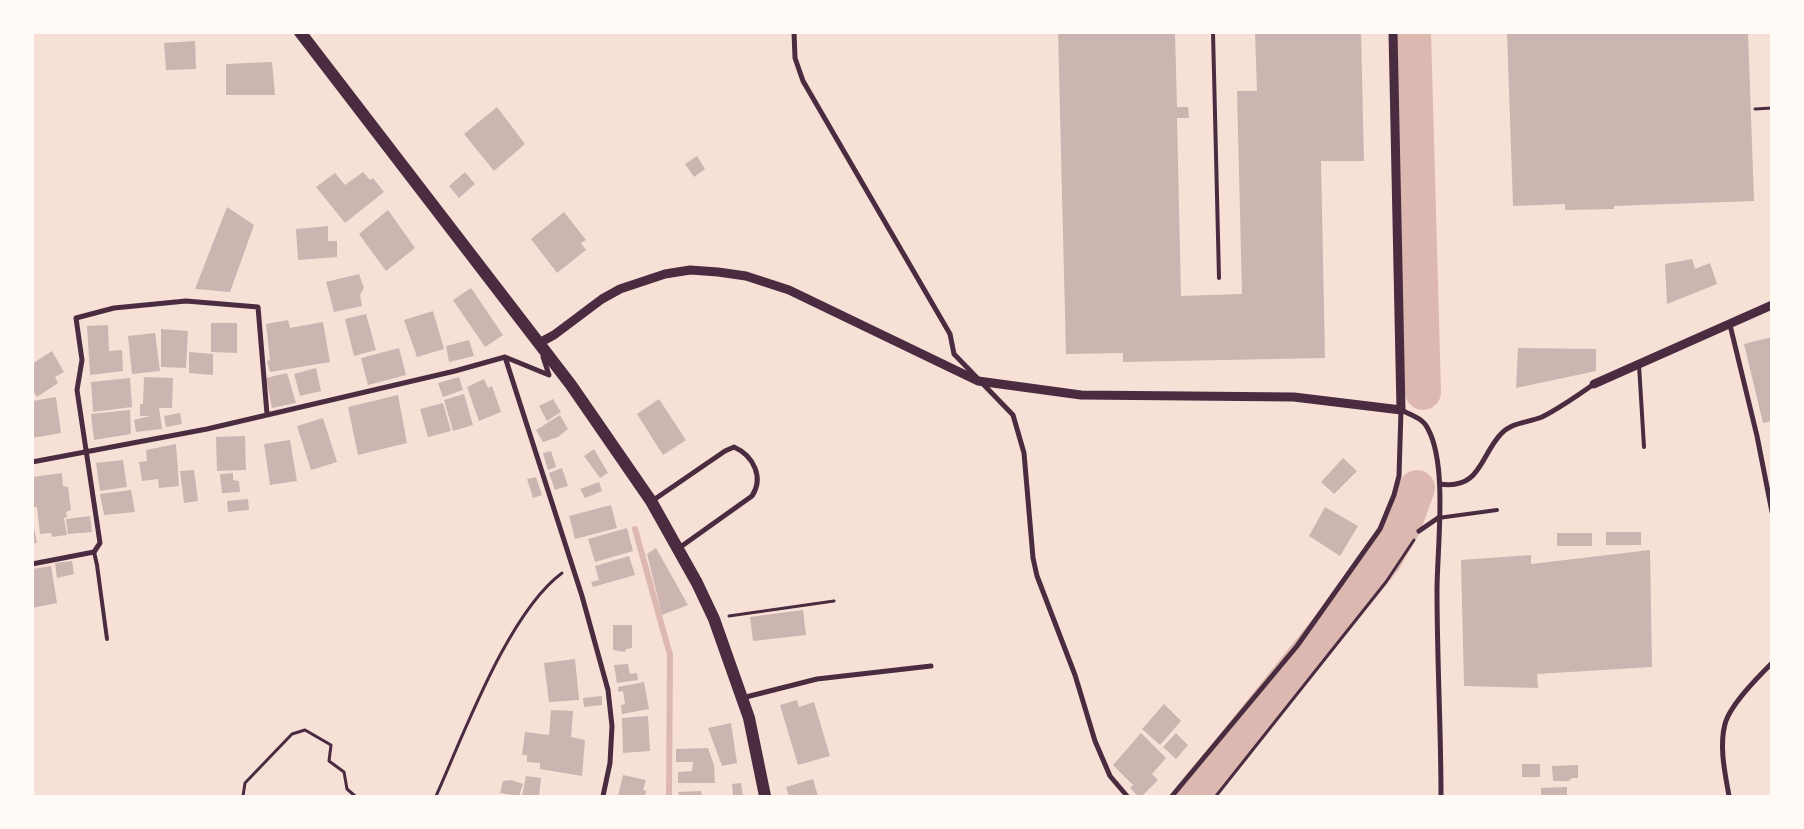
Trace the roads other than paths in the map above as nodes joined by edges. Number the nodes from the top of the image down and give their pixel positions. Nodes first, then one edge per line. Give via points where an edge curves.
1 (300, 32) edge
2 (794, 32) edge
3 (1213, 32) edge
4 (1393, 32) edge
5 (1219, 278) dead end
6 (1772, 305) edge
7 (1730, 325) junction
8 (539, 343) junction
9 (505, 356) junction
10 (1639, 365) junction
11 (978, 381) junction
12 (1594, 384) joint
13 (1401, 410) junction
14 (267, 414) junction
15 (1644, 447) dead end
16 (86, 451) junction
17 (32, 462) edge
18 (1440, 484) junction
19 (651, 501) junction
20 (1497, 510) dead end
21 (1772, 512) edge
22 (1438, 518) junction
23 (1419, 531) road end
24 (678, 548) junction
25 (94, 552) junction
26 (32, 564) edge
27 (107, 639) dead end
28 (1772, 663) edge
29 (932, 666) dead end
30 (742, 698) junction
31 (603, 796) edge
32 (765, 796) edge
33 (1127, 796) edge
34 (1172, 796) edge
35 (1441, 796) edge
36 (1729, 796) edge

1 - 8 main road
2 - 11 street via 795,58 803,81 950,334 954,354
3 - 5 lane
4 - 13 street
6 - 7 street
7 - 10 street
7 - 21 street
8 - 9 street via 549,375
8 - 11 street via 620,290 665,274 690,270 718,272 746,276 789,290
8 - 19 main road
9 - 14 street via 455,371
9 - 31 street via 574,568 608,690 612,726 610,763
10 - 12 street
10 - 15 lane
11 - 13 street via 1082,395 1294,397
11 - 33 street via 1013,414 1024,453 1037,576 1075,675 1095,741 1110,776
12 - 18 street via 1555,410 1510,426 1500,434 1472,476 1460,483
13 - 18 street via 1417,417 1428,428 1434,443
13 - 34 street via 1400,476 1380,529 1297,646
14 - 16 street via 207,429
14 - 16 street via 258,307 186,301 114,308 76,318 82,360 77,390
16 - 17 street
16 - 25 street via 100,543
18 - 22 street
19 - 24 main road
19 - 24 street via 725,450 734,447 753,462 757,488 752,496
20 - 22 lane
22 - 23 street
22 - 35 street
24 - 30 main road via 714,619
25 - 26 street
25 - 27 lane
28 - 36 street via 1750,684 1725,722 1724,767
29 - 30 street via 817,679
30 - 32 main road

